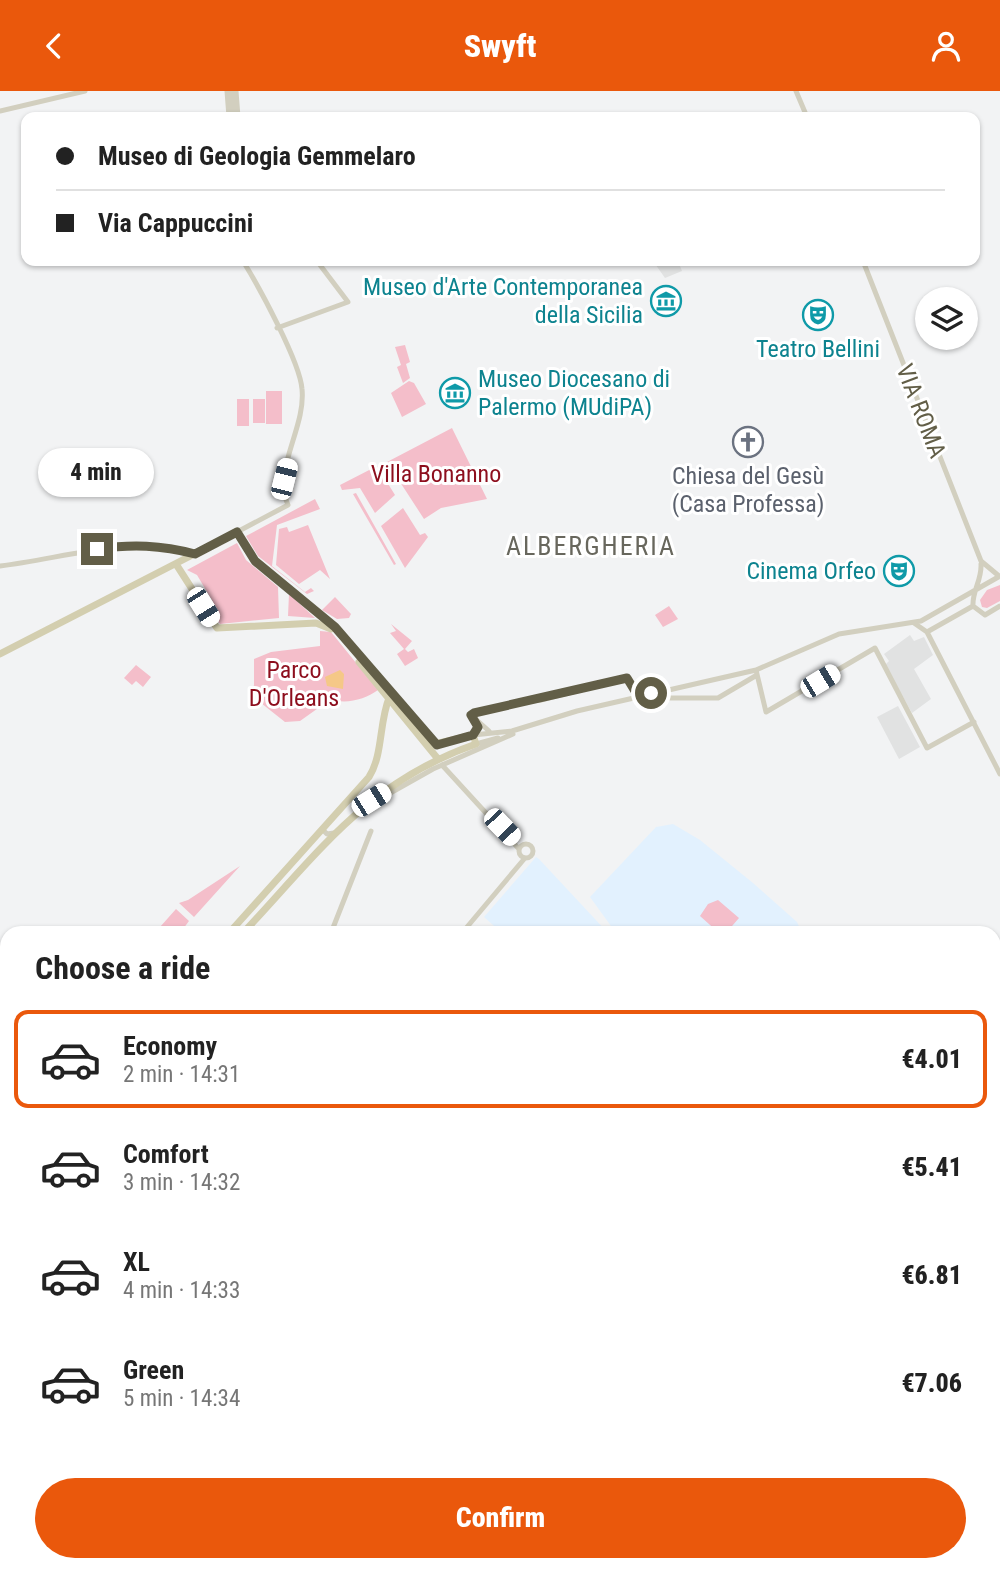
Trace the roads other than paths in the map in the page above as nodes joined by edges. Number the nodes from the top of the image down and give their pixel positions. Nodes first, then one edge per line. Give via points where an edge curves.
1 (85, 91) edge
2 (232, 91) edge
3 (796, 91) edge
4 (0, 111) edge
5 (234, 112) edge
6 (805, 112) edge
7 (246, 266) edge
8 (321, 266) edge
9 (865, 266) edge
10 (277, 328) junction
11 (237, 532) junction
12 (174, 548) junction
13 (195, 554) junction
14 (981, 561) junction
15 (176, 564) junction
16 (0, 566) edge
17 (1000, 577) edge
18 (978, 588) junction
19 (1000, 606) edge
20 (973, 607) junction
21 (320, 614) junction
22 (912, 622) junction
23 (316, 623) junction
24 (928, 634) junction
25 (0, 654) edge
26 (756, 672) junction
27 (663, 690) junction
28 (638, 696) junction
29 (389, 698) junction
30 (473, 717) junction
31 (974, 722) junction
32 (522, 729) junction
33 (489, 732) junction
34 (473, 735) junction
35 (505, 737) junction
36 (480, 743) junction
37 (440, 762) junction
38 (1000, 774) edge
39 (365, 806) junction
40 (322, 829) junction
41 (371, 831) dead end
42 (334, 833) junction
43 (237, 924) edge
44 (249, 926) edge
45 (334, 926) edge
46 (467, 926) edge

1 - 4 street
2 - 5 street
3 - 6 street
7 - 10 street
8 - 10 street via 348,302
9 - 14 street, VIA ROMA
10 - 11 street via 303,390 282,487 288,505
11 - 13 main road
11 - 21 main road via 255,561
12 - 13 street
12 - 15 street
12 - 16 street via 114,547
13 - 15 main road
14 - 17 street
14 - 18 street
15 - 23 main road via 217,628
15 - 25 main road
17 - 18 street
18 - 20 street
18 - 22 street
19 - 20 street via 985,615
20 - 24 street
21 - 23 main road
21 - 34 main road via 435,744
22 - 24 street
22 - 26 street via 839,634
23 - 29 main road via 334,631
24 - 31 street
26 - 27 street
26 - 27 street via 721,697 668,698
26 - 31 street via 766,712 875,648 927,748
27 - 28 street
28 - 30 street via 627,678 512,703
28 - 32 street
29 - 37 main road
29 - 40 main road via 372,772
30 - 33 street
30 - 34 street via 478,727
31 - 38 street
32 - 33 street
32 - 35 street
33 - 34 street
33 - 36 street
34 - 36 main road
35 - 36 street
35 - 37 street
36 - 37 main road
37 - 39 street
37 - 39 main road via 429,763
37 - 46 street via 517,842 522,854 517,868
39 - 42 main road
40 - 42 street
40 - 43 main road
41 - 45 street
42 - 44 main road

